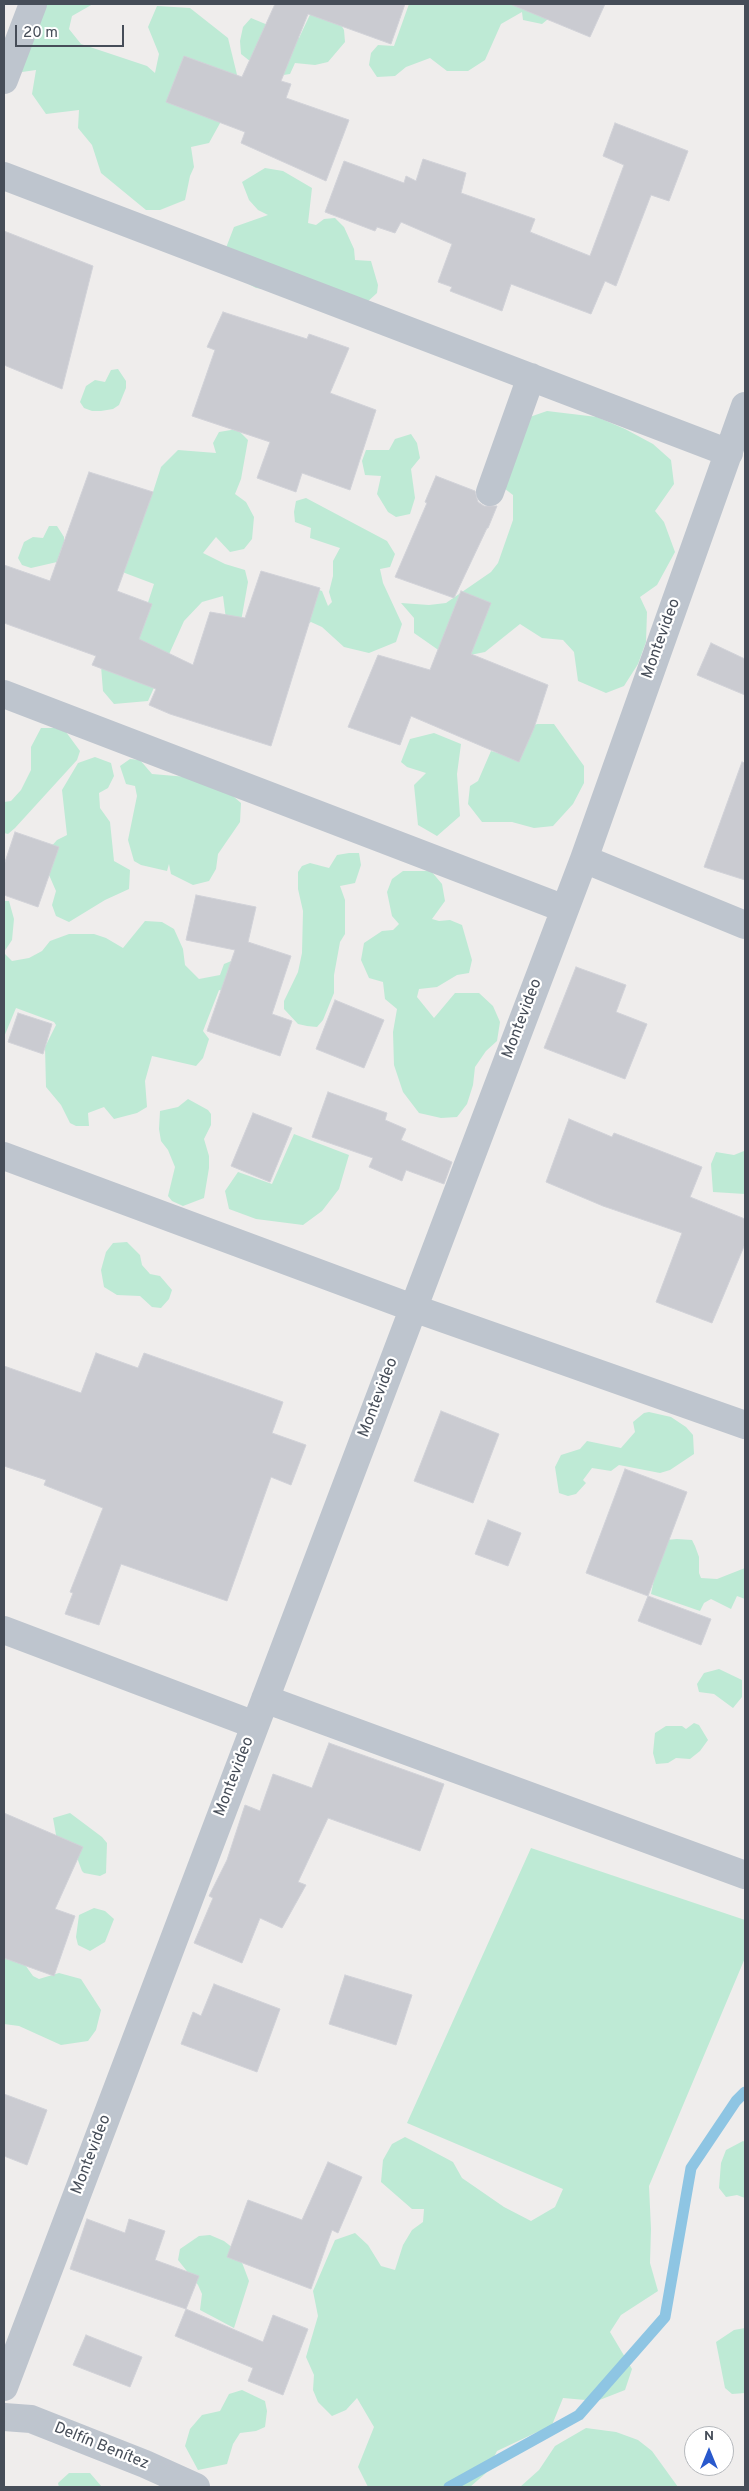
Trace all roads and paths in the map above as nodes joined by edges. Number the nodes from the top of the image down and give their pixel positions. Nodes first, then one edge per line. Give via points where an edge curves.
1 (33, 4) edge
2 (4, 80) edge
3 (4, 176) edge
4 (531, 377) junction
5 (745, 406) edge
6 (728, 453) junction
7 (490, 492) dead end
8 (4, 694) edge
9 (584, 859) junction
10 (565, 909) junction
11 (745, 925) edge
12 (4, 1156) edge
13 (413, 1308) junction
14 (745, 1425) edge
15 (4, 1630) edge
16 (265, 1699) junction
17 (255, 1725) junction
18 (745, 1875) edge
19 (4, 2387) edge
20 (4, 2418) edge
21 (196, 2487) edge

1 - 2 street
3 - 4 street
4 - 6 street
4 - 7 street
5 - 6 street, Montevideo
6 - 9 street, Montevideo
8 - 10 street
9 - 10 street, Montevideo
9 - 11 street
10 - 13 street, Montevideo
12 - 13 street
13 - 14 street
13 - 16 street, Montevideo
15 - 17 street
16 - 17 street, Montevideo
16 - 18 street
17 - 19 street, Montevideo
20 - 21 street, Delfín Benítez via 31,2419

